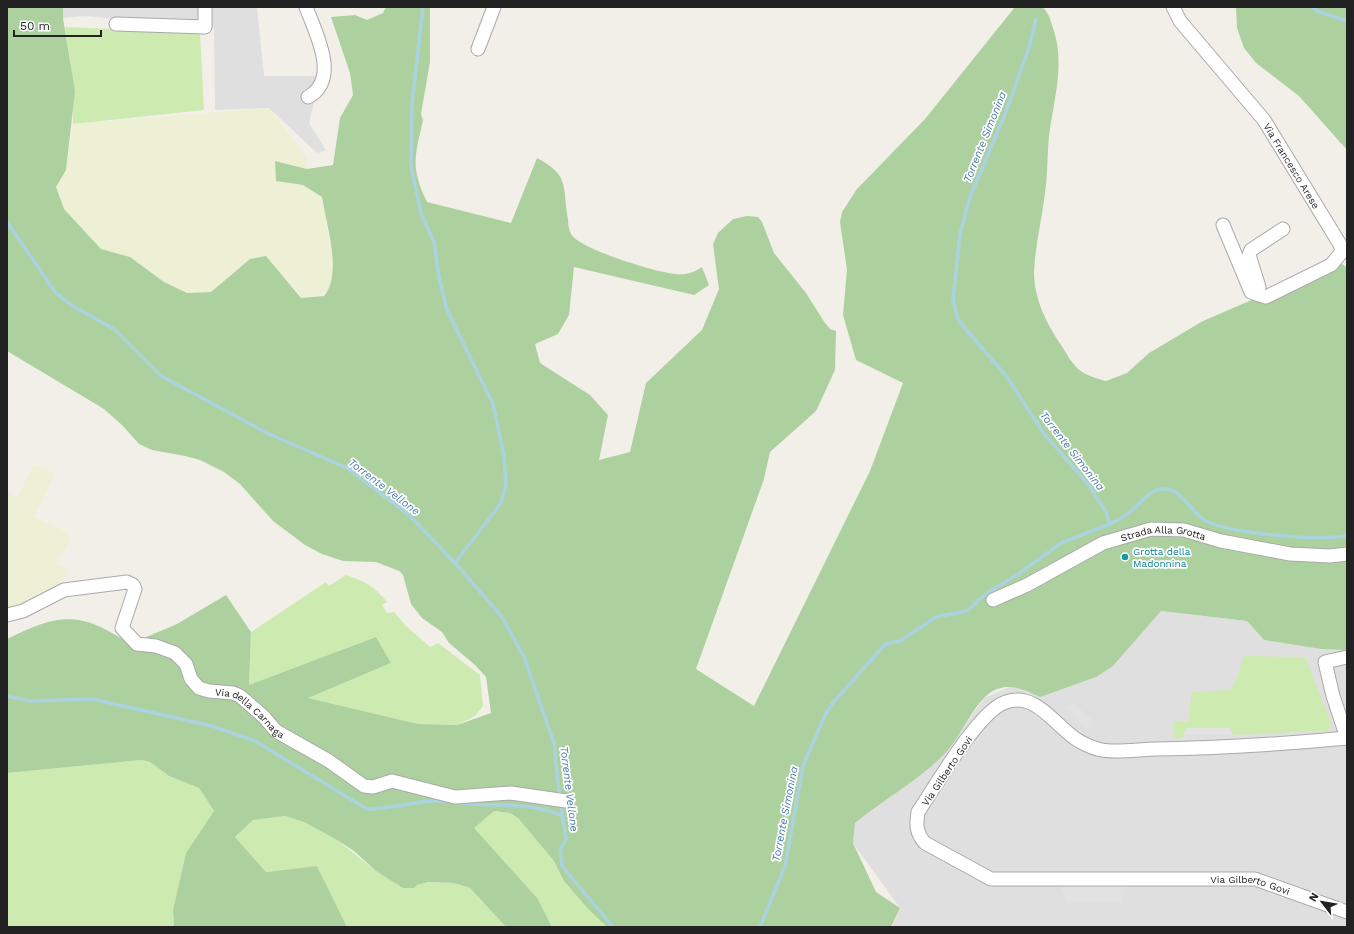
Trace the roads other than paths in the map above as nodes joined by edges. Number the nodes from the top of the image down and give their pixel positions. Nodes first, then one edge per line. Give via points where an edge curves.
1 (205, 7) edge
2 (306, 7) edge
3 (494, 7) edge
4 (1173, 7) edge
5 (116, 24) dead end
6 (478, 49) dead end
7 (308, 97) dead end
8 (1223, 225) dead end
9 (1283, 229) dead end
10 (1257, 294) junction
11 (1347, 554) edge
12 (993, 600) dead end
13 (7, 615) edge
14 (1347, 657) edge
15 (1347, 738) edge
16 (566, 801) dead end
17 (1347, 912) edge

1 - 5 street via 205,27
2 - 7 street via 322,51 325,72 320,85
3 - 6 street
4 - 10 street, Via Francesco Arese via 1180,21 1264,120 1341,246 1341,253 1331,265 1266,297
8 - 10 street via 1251,292
9 - 10 street via 1251,250 1249,255 1259,287
11 - 12 street, Strada Alla Grotta via 1290,554 1221,541 1184,530 1151,529 1103,543 1027,585
13 - 16 street, Via della Carnaga via 23,611 64,590 127,582 135,589 122,628 137,644 156,646 175,653 186,664 191,679 199,688 240,696 276,731 329,761 364,786 372,787 392,781 455,797 511,793
14 - 15 street via 1325,662
15 - 17 street, Via Gilberto Govi via 1173,749 1102,750 1073,737 1043,709 1030,703 1013,700 993,709 977,726 918,812 916,825 919,836 925,843 991,880 1255,879

